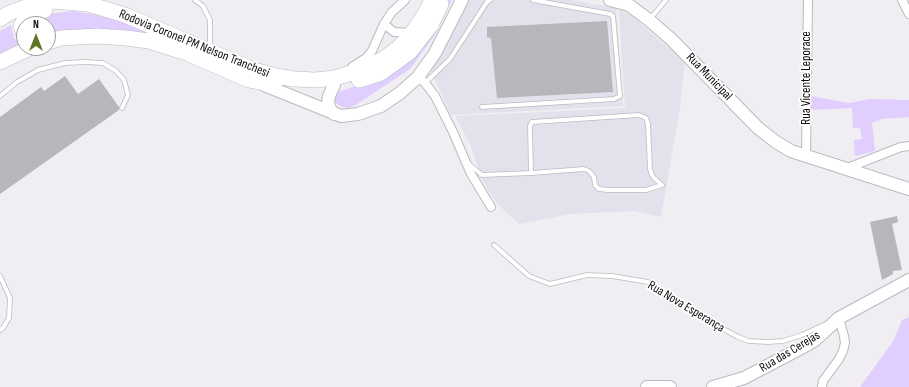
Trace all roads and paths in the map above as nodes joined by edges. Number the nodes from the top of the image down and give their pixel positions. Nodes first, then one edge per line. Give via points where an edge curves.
1 (195, 0) edge
2 (405, 0) edge
3 (462, 0) edge
4 (490, 0) edge
5 (533, 0) edge
6 (610, 0) edge
7 (666, 0) edge
8 (808, 0) edge
9 (902, 0) edge
10 (440, 1) edge
11 (88, 4) junction
12 (909, 14) edge
13 (28, 16) edge
14 (0, 18) edge
15 (649, 20) junction
16 (384, 24) junction
17 (412, 33) junction
18 (56, 40) edge
19 (210, 51) junction
20 (16, 55) edge
21 (0, 62) edge
22 (249, 80) junction
23 (422, 80) junction
24 (335, 82) junction
25 (0, 96) edge
26 (482, 107) dead end
27 (122, 108) dead end
28 (334, 114) junction
29 (909, 146) edge
30 (806, 156) junction
31 (466, 161) junction
32 (845, 169) junction
33 (531, 173) junction
34 (909, 189) edge
35 (491, 207) dead end
36 (494, 245) dead end
37 (0, 276) edge
38 (909, 280) edge
39 (839, 318) junction
40 (0, 330) edge
41 (647, 387) edge
42 (670, 387) edge
43 (713, 387) edge
44 (822, 387) edge

1 - 19 lane via 203,6 210,20
2 - 16 street
3 - 23 main road
4 - 23 lane via 450,59
5 - 26 lane via 613,16 620,96 614,100
6 - 15 main road, Rua Municipal via 629,5
7 - 15 lane
8 - 30 street, Rua Vicente Leporace
9 - 12 street
10 - 17 highway, Rodovia Coronel PM Nelson Tranchesi via 425,14
10 - 24 highway, Rodovia Coronel PM Nelson Tranchesi via 431,25 410,52 380,73 362,80
11 - 13 highway via 46,10
11 - 14 highway, Rodovia Coronel PM Nelson Tranchesi via 53,1 37,3
11 - 19 highway, Rodovia Coronel PM Nelson Tranchesi via 125,15
15 - 30 main road, Rua Municipal via 671,38 758,128 791,151
16 - 17 street via 394,32
16 - 24 street via 372,51
17 - 24 highway, Rodovia Coronel PM Nelson Tranchesi via 383,59
18 - 22 highway, Rodovia Coronel PM Nelson Tranchesi via 97,36 149,41
19 - 24 highway, Rodovia Coronel PM Nelson Tranchesi via 254,70 276,76
20 - 21 highway
22 - 24 highway, Rodovia Coronel PM Nelson Tranchesi via 305,88
22 - 28 main road
23 - 28 main road via 380,106 358,114
23 - 31 street via 436,96
24 - 28 main road via 328,103
25 - 27 lane via 38,70 66,63 103,63 124,80 128,95
29 - 32 street
30 - 32 main road, Rua Municipal
31 - 33 lane via 482,175
31 - 35 street
32 - 34 main road, Rua Municipal
33 - 33 lane via 584,169 594,177 595,185 599,189 608,190 646,190 662,185 654,178 650,169 648,124 646,118 639,115 532,122
36 - 39 lane, Rua Nova Esperança via 529,276 550,284 587,275 648,282 676,304 749,341 783,341
37 - 40 lane via 10,298 9,318
38 - 39 main road, Rua das Cerejas
39 - 43 main road, Rua das Cerejas via 806,345 744,378
39 - 44 street via 844,336 844,351 823,381
41 - 42 main road

